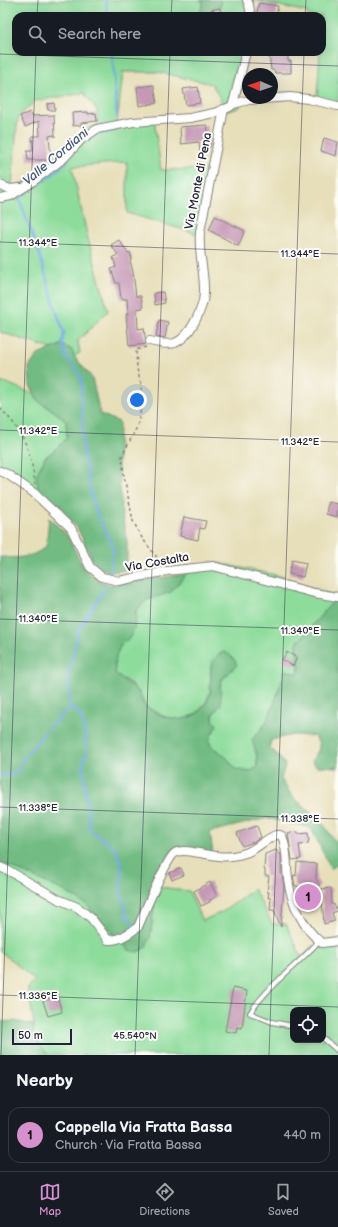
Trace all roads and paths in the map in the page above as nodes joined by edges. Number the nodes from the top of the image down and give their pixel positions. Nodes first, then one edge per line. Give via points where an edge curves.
1 (247, 0) edge
2 (251, 12) edge
3 (245, 56) edge
4 (233, 104) junction
5 (338, 106) edge
6 (224, 109) junction
7 (0, 185) edge
8 (22, 188) junction
9 (0, 198) edge
10 (150, 341) joint
11 (0, 408) edge
12 (0, 471) edge
13 (34, 493) junction
14 (167, 571) junction
15 (338, 597) edge
16 (0, 867) edge
17 (319, 941) junction
18 (338, 941) edge
19 (290, 1025) edge
20 (326, 1041) edge
21 (338, 1051) edge

1 - 2 street
3 - 4 street
4 - 5 street via 249,100 290,97
4 - 6 street, Via Monte di Pena
6 - 8 street, Via Monte di Pena via 190,118 133,122 97,129 81,140 64,158
6 - 10 street, Via Monte di Pena via 200,232 204,294 201,306 192,327 180,339 167,344
7 - 8 street via 10,189
8 - 9 street, Via Monte di Pena via 11,196
10 - 14 path via 146,348 136,350 143,400 137,427 122,456 133,521 142,538
11 - 13 path via 20,432 29,450 34,474
12 - 13 street, Via Costalta
13 - 14 street, Via Costalta via 71,528 90,567 102,577 119,581
14 - 15 street, Via Costalta via 213,566 314,594
16 - 17 street via 77,907 91,918 108,940 114,941 138,927 166,864 175,853 187,851 216,857 231,857 257,848 279,834 286,845 291,894 303,921
17 - 18 street
17 - 19 lane via 259,1000 250,1014
20 - 21 lane

